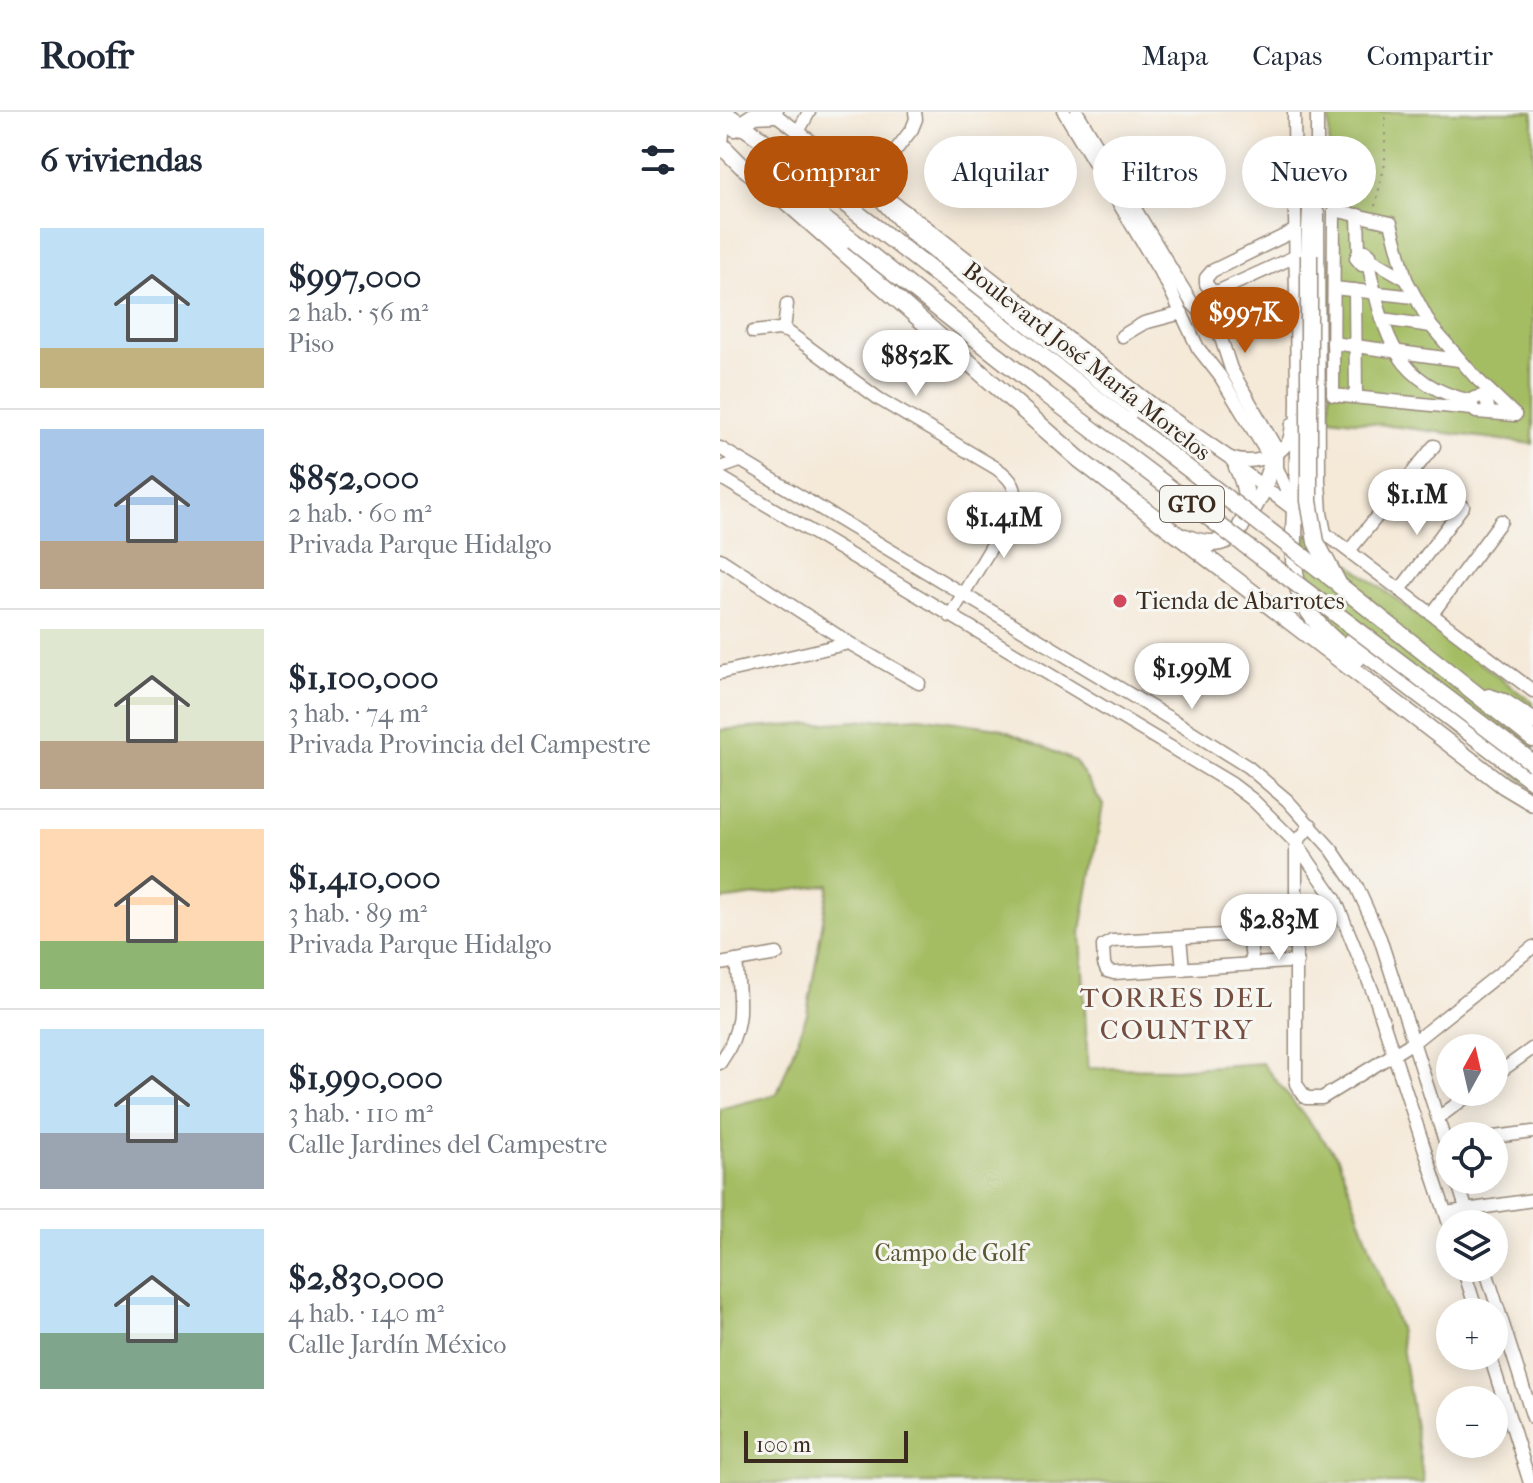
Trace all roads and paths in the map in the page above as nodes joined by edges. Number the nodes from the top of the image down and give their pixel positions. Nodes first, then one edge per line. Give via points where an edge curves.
1 (723, 112) edge
2 (809, 112) edge
3 (915, 112) edge
4 (1064, 112) edge
5 (1077, 112) edge
6 (1294, 112) edge
7 (1317, 112) edge
8 (1385, 112) edge
9 (774, 113) edge
10 (739, 123) junction
11 (798, 132) junction
12 (803, 136) edge
13 (907, 136) edge
14 (1317, 136) edge
15 (720, 144) edge
16 (890, 208) edge
17 (900, 208) edge
18 (1311, 208) edge
19 (1317, 208) edge
20 (1365, 216) junction
21 (1294, 231) junction
22 (1334, 250) junction
23 (1302, 256) junction
24 (1364, 258) junction
25 (1406, 279) junction
26 (1334, 288) junction
27 (1366, 291) junction
28 (1414, 297) junction
29 (787, 304) dead end
30 (1202, 312) junction
31 (1184, 318) junction
32 (1382, 319) junction
33 (1431, 326) junction
34 (784, 330) junction
35 (753, 332) dead end
36 (1122, 336) dead end
37 (1333, 343) junction
38 (1355, 346) junction
39 (1391, 350) junction
40 (1226, 354) junction
41 (1459, 360) junction
42 (1209, 363) junction
43 (1356, 397) junction
44 (1297, 402) junction
45 (1478, 402) junction
46 (1434, 446) dead end
47 (720, 448) edge
48 (1274, 459) junction
49 (740, 461) junction
50 (1234, 462) junction
51 (720, 468) edge
52 (1188, 469) junction
53 (720, 477) edge
54 (1264, 487) junction
55 (1463, 506) dead end
56 (1295, 510) junction
57 (1501, 521) dead end
58 (1243, 523) junction
59 (1169, 529) junction
60 (1325, 533) junction
61 (1349, 551) junction
62 (720, 559) edge
63 (1339, 585) junction
64 (1400, 590) junction
65 (962, 595) junction
66 (1307, 610) junction
67 (1432, 614) junction
68 (950, 616) junction
69 (849, 643) junction
70 (720, 673) edge
71 (919, 683) dead end
72 (1533, 691) edge
73 (1478, 694) junction
74 (1533, 721) edge
75 (1533, 739) edge
76 (1533, 763) edge
77 (1533, 781) edge
78 (1533, 802) edge
79 (1311, 825) junction
80 (1296, 843) junction
81 (1180, 938) junction
82 (1533, 947) edge
83 (777, 954) dead end
84 (736, 961) junction
85 (1297, 962) junction
86 (720, 964) edge
87 (1253, 964) junction
88 (1183, 969) junction
89 (1415, 1041) junction
90 (1533, 1048) edge
91 (1394, 1054) junction
92 (720, 1063) edge
93 (1508, 1066) edge
94 (1454, 1106) edge
95 (1438, 1118) junction
96 (1440, 1122) edge
97 (1533, 1132) edge
98 (1508, 1135) edge
99 (1461, 1194) edge
100 (1533, 1200) edge
101 (1466, 1209) junction
102 (1445, 1210) edge
103 (1461, 1210) edge
104 (1489, 1282) edge
105 (1494, 1370) edge
106 (1533, 1418) edge
107 (1530, 1483) edge

1 - 10 main road, Boulevard José María Morelos / GTO
1 - 15 main road
2 - 11 street
3 - 13 street
4 - 31 street
5 - 30 street
6 - 21 street
7 - 14 street
8 - 20 path via 1385,164
9 - 10 main road
9 - 11 street
10 - 15 main road
10 - 52 main road, Boulevard José María Morelos / GTO, bridge
11 - 12 street
15 - 59 main road via 1080,460
15 - 76 main road, Boulevard José María Morelos / GTO, bridge
16 - 52 main road, bridge via 914,234 1134,407
17 - 50 street
18 - 23 main road
19 - 60 street via 1319,481
20 - 22 street via 1334,210
20 - 24 street
20 - 25 street via 1395,228
21 - 23 street
21 - 23 street via 1212,271 1206,284 1219,291
22 - 24 street
22 - 26 street
23 - 44 street
23 - 63 main road, bridge via 1309,501 1316,542
24 - 25 street
24 - 27 street
25 - 28 street
26 - 27 street
26 - 37 street
27 - 28 street
27 - 32 street
27 - 38 street
27 - 39 street
28 - 33 street
29 - 34 street
30 - 31 street
30 - 40 street via 1219,332
31 - 36 street via 1144,323
31 - 42 street
32 - 33 street
32 - 39 street
33 - 41 street
34 - 35 street
34 - 65 street via 879,399 1012,482 1014,509
37 - 38 street
37 - 43 street via 1333,395
38 - 39 street
38 - 43 street
39 - 41 street
39 - 45 street via 1391,358 1410,380 1451,401
40 - 42 street via 1220,362
40 - 48 street
41 - 45 street
42 - 48 street
43 - 45 street
44 - 48 street via 1287,443
44 - 56 street
46 - 61 street
47 - 49 street
48 - 50 street
48 - 54 main road
48 - 56 street
49 - 51 street
49 - 65 street
50 - 54 street
50 - 58 main road via 1248,501
52 - 63 main road, Boulevard José María Morelos / GTO, bridge
53 - 68 street
54 - 56 street
54 - 58 main road
55 - 64 street
56 - 60 street
56 - 66 main road via 1294,578
57 - 67 street
58 - 59 main road via 1236,535 1217,543 1187,539
59 - 78 main road via 1503,785
60 - 61 street
61 - 64 street
62 - 69 street
63 - 73 main road, Boulevard José María Morelos / GTO
64 - 67 street
65 - 68 street
65 - 79 street via 1248,767
66 - 77 main road
66 - 78 main road via 1325,633
67 - 72 street
68 - 80 street via 1232,784
69 - 70 street
69 - 71 street
73 - 74 main road via 1504,702
73 - 75 main road, Boulevard José María Morelos / GTO
79 - 80 street
79 - 89 street via 1370,913
80 - 85 street
80 - 91 street via 1348,926
81 - 87 street via 1243,934 1249,939
81 - 88 street
81 - 88 street via 1107,942 1104,964 1114,973
82 - 89 street
83 - 84 street
84 - 86 street
84 - 92 street via 737,1028
85 - 87 street
85 - 91 street via 1296,1084 1302,1094 1322,1098
87 - 88 street
89 - 91 street
89 - 95 street
90 - 93 street
91 - 102 street
94 - 95 street
95 - 96 street
97 - 98 street
99 - 101 street
100 - 101 street
101 - 103 street
104 - 106 street
105 - 107 street

